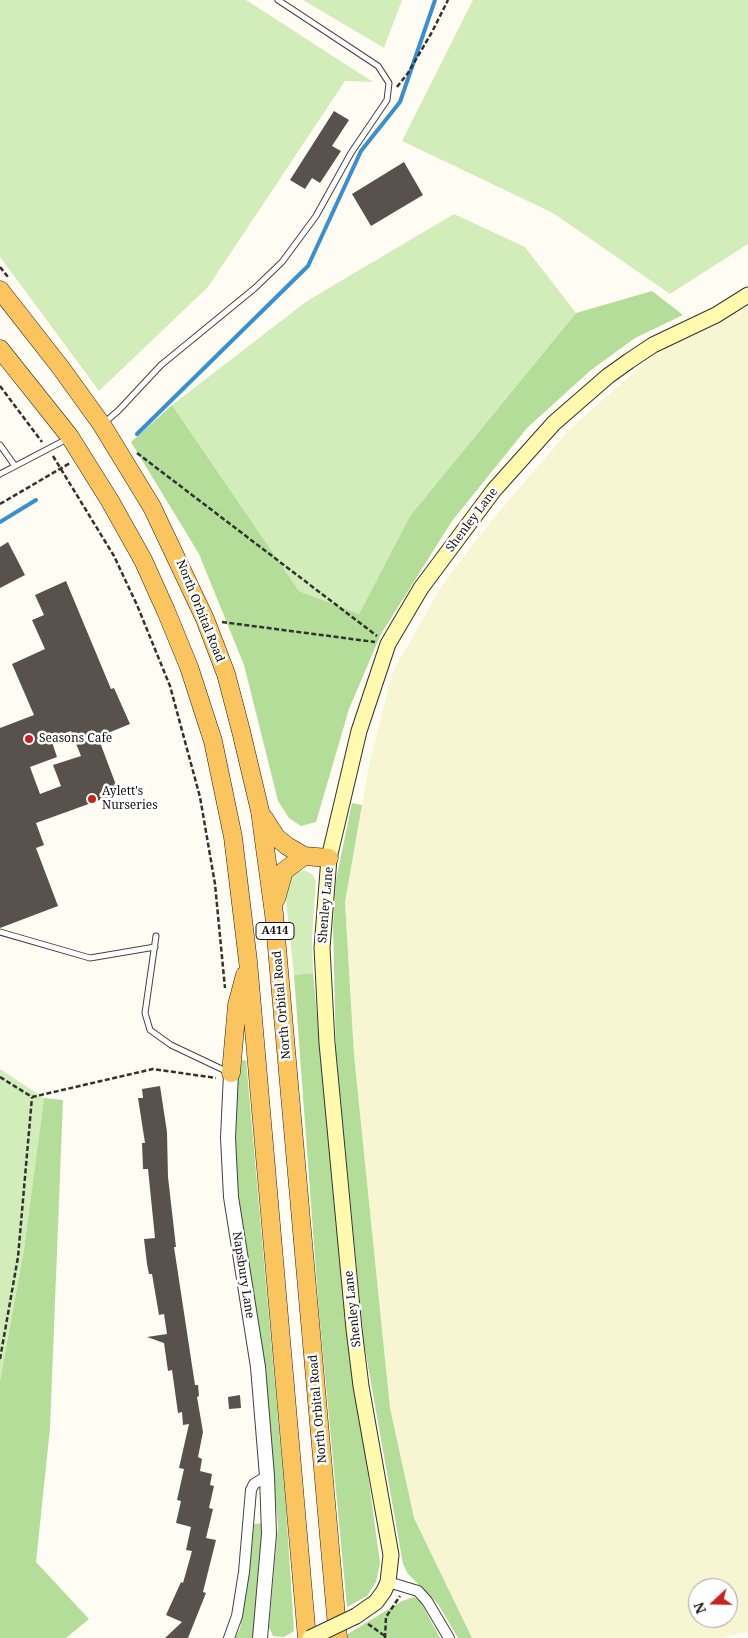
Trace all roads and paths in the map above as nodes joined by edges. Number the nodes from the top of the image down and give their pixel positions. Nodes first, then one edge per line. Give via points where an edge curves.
1 (278, 0) edge
2 (448, 0) edge
3 (387, 100) junction
4 (0, 290) edge
5 (748, 295) edge
6 (0, 349) edge
7 (0, 386) edge
8 (102, 425) junction
9 (70, 437) junction
10 (0, 445) edge
11 (48, 449) junction
12 (134, 450) dead end
13 (82, 455) junction
14 (14, 466) junction
15 (62, 468) junction
16 (0, 474) edge
17 (0, 504) edge
18 (205, 620) junction
19 (388, 644) junction
20 (260, 811) junction
21 (304, 856) junction
22 (330, 858) junction
23 (274, 914) junction
24 (0, 932) edge
25 (156, 936) dead end
26 (155, 947) junction
27 (248, 961) junction
28 (226, 993) dead end
29 (0, 1077) edge
30 (231, 1077) junction
31 (32, 1097) junction
32 (0, 1359) edge
33 (267, 1476) junction
34 (388, 1582) junction
35 (406, 1586) junction
36 (356, 1616) junction
37 (385, 1637) edge
38 (229, 1638) edge
39 (260, 1638) edge
40 (308, 1638) edge
41 (338, 1638) edge
42 (449, 1638) edge

1 - 3 lane via 378,66 389,83
2 - 3 path via 408,74
3 - 8 lane via 316,216 282,262 161,365
4 - 8 highway, North Orbital Road / A414
5 - 19 main road, Shenley Lane via 629,360 554,423 494,490 421,588
6 - 9 highway, A414
7 - 11 path
8 - 18 highway, North Orbital Road / A414 via 152,507
9 - 11 lane
9 - 13 highway, A414
10 - 14 lane
11 - 14 lane
11 - 15 path
12 - 19 path
13 - 15 path
13 - 27 highway, A414 via 143,560 189,667 212,741 232,837
14 - 16 lane
15 - 17 path
15 - 28 path via 128,586 170,686 200,797 215,884
18 - 19 path
18 - 20 highway, North Orbital Road / A414 via 226,674
19 - 22 main road, Shenley Lane via 359,730
20 - 21 highway via 276,837
20 - 23 highway, North Orbital Road / A414
21 - 22 highway
21 - 23 highway via 284,871
22 - 34 main road, Shenley Lane via 322,948 327,1043 360,1376 390,1555
23 - 41 highway, North Orbital Road / A414
24 - 26 lane via 90,958
25 - 26 lane
26 - 30 lane via 145,1013 150,1030 171,1046
27 - 30 highway via 237,1005
27 - 40 highway, A414
29 - 31 path
30 - 31 path via 153,1069
30 - 33 street, Napsbury Lane via 228,1138 231,1197 258,1367
31 - 32 path via 18,1256
33 - 38 street via 254,1484 251,1490 244,1572 237,1616
33 - 39 street, Napsbury Lane via 269,1534
34 - 35 street
34 - 36 main road, Shenley Lane via 376,1602
35 - 37 path via 386,1617
35 - 42 street via 418,1591 427,1601
36 - 37 path
36 - 40 main road, Shenley Lane, bridge

